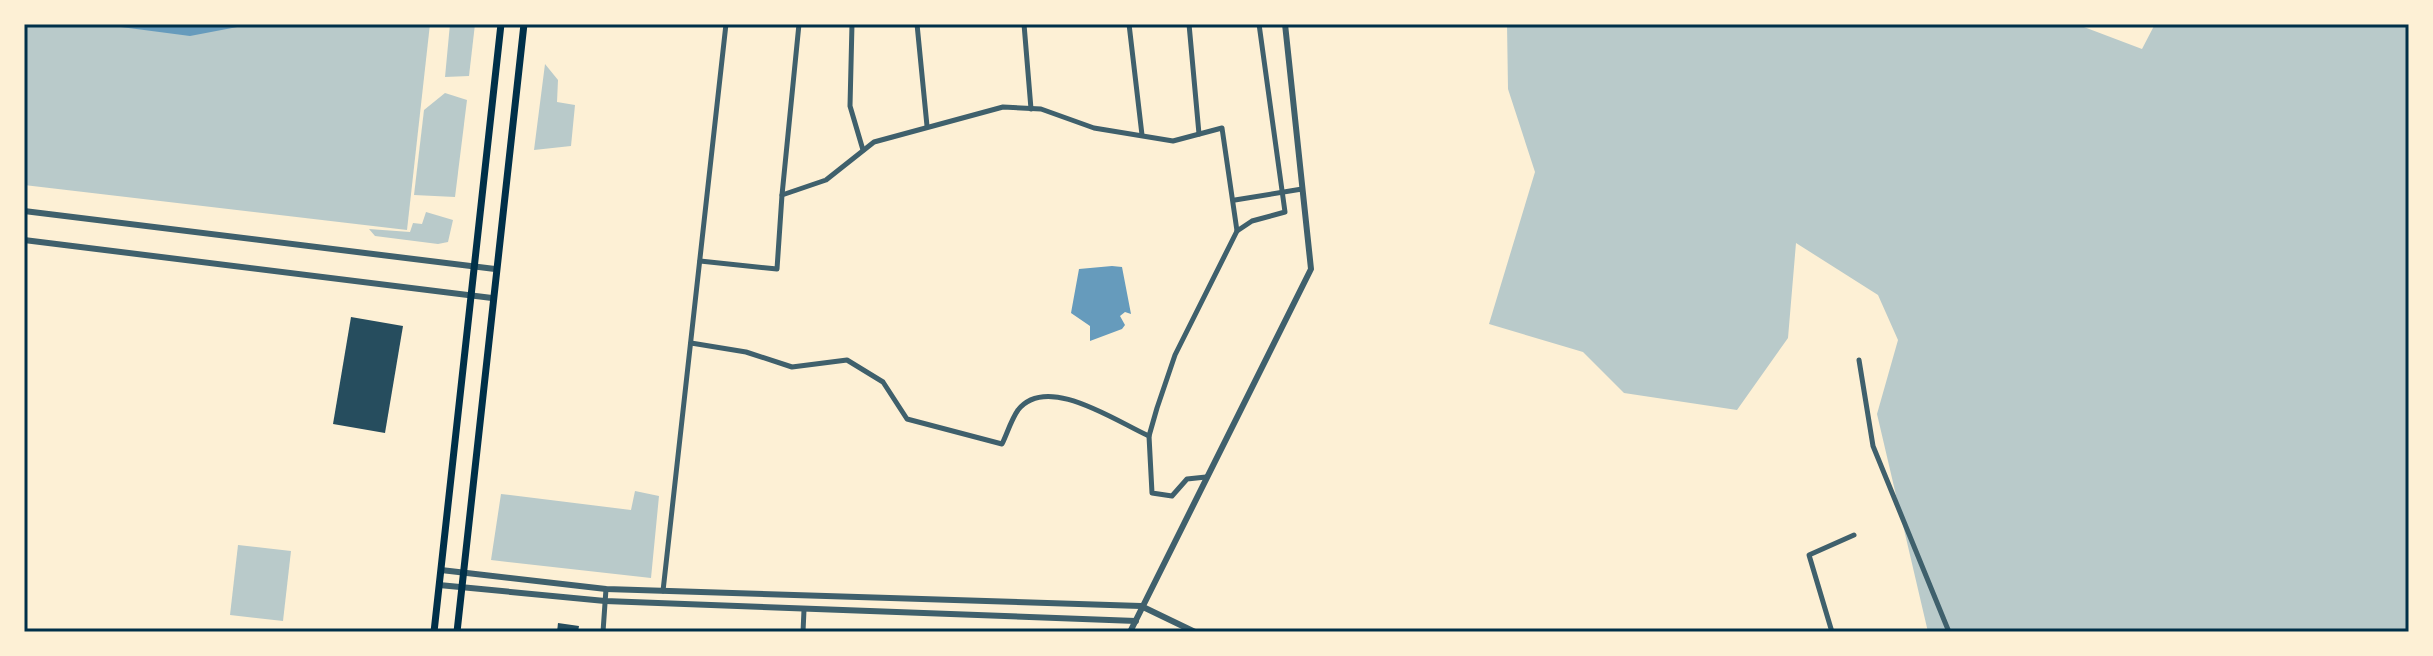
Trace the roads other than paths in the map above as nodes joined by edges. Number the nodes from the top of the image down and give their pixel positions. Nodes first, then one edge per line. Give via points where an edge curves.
1 (501, 24) edge
2 (524, 24) edge
3 (726, 24) edge
4 (799, 24) edge
5 (852, 24) edge
6 (917, 24) edge
7 (1024, 24) edge
8 (1129, 24) edge
9 (1189, 24) edge
10 (1259, 24) edge
11 (1285, 24) edge
12 (1031, 109) junction
13 (927, 126) junction
14 (1199, 134) junction
15 (1142, 135) junction
16 (863, 150) junction
17 (1302, 189) junction
18 (1282, 192) junction
19 (782, 195) junction
20 (1235, 200) junction
21 (24, 211) edge
22 (1237, 231) junction
23 (24, 240) edge
24 (700, 261) junction
25 (474, 265) junction
26 (495, 269) junction
27 (469, 295) junction
28 (492, 298) junction
29 (691, 343) junction
30 (1859, 360) dead end
31 (1149, 436) junction
32 (1206, 477) junction
33 (1854, 535) dead end
34 (441, 570) junction
35 (464, 573) junction
36 (439, 585) junction
37 (463, 587) junction
38 (606, 589) junction
39 (663, 591) junction
40 (605, 601) junction
41 (1141, 606) junction
42 (804, 610) junction
43 (1136, 621) junction
44 (434, 632) edge
45 (457, 632) edge
46 (603, 632) edge
47 (803, 632) edge
48 (1130, 632) edge
49 (1195, 632) edge
50 (1832, 632) edge
51 (1949, 632) edge

1 - 25 main road
2 - 26 main road
3 - 24 street
4 - 19 street
5 - 16 street via 850,106
6 - 13 street
7 - 12 street
8 - 15 street
9 - 14 street
10 - 18 street
11 - 17 street
12 - 13 street via 1003,107
12 - 15 street via 1094,128
13 - 16 street
14 - 15 street via 1173,141
14 - 20 street via 1222,128
16 - 19 street via 826,180
17 - 18 street
17 - 32 street via 1311,269
18 - 20 street
18 - 22 street via 1285,212
19 - 24 street via 777,269
20 - 22 street
21 - 25 street
22 - 31 street via 1175,355
23 - 27 street
24 - 29 street
25 - 26 street
25 - 27 main road
26 - 28 main road
27 - 28 street
27 - 34 main road
28 - 35 main road
29 - 31 street via 792,367 847,360 883,382 907,419 1002,444 1019,408 1044,396 1070,398
29 - 39 street
30 - 51 street via 1873,446
31 - 32 street via 1152,493 1172,496 1187,479
32 - 41 street
33 - 50 street via 1809,555
34 - 35 street
34 - 36 main road
35 - 37 main road
35 - 38 street
36 - 37 street
36 - 44 main road
37 - 40 street
37 - 45 main road
38 - 39 street
38 - 40 street
39 - 41 street
40 - 42 street
40 - 46 street
41 - 43 street
41 - 49 street
42 - 43 street
42 - 47 street
43 - 48 street

